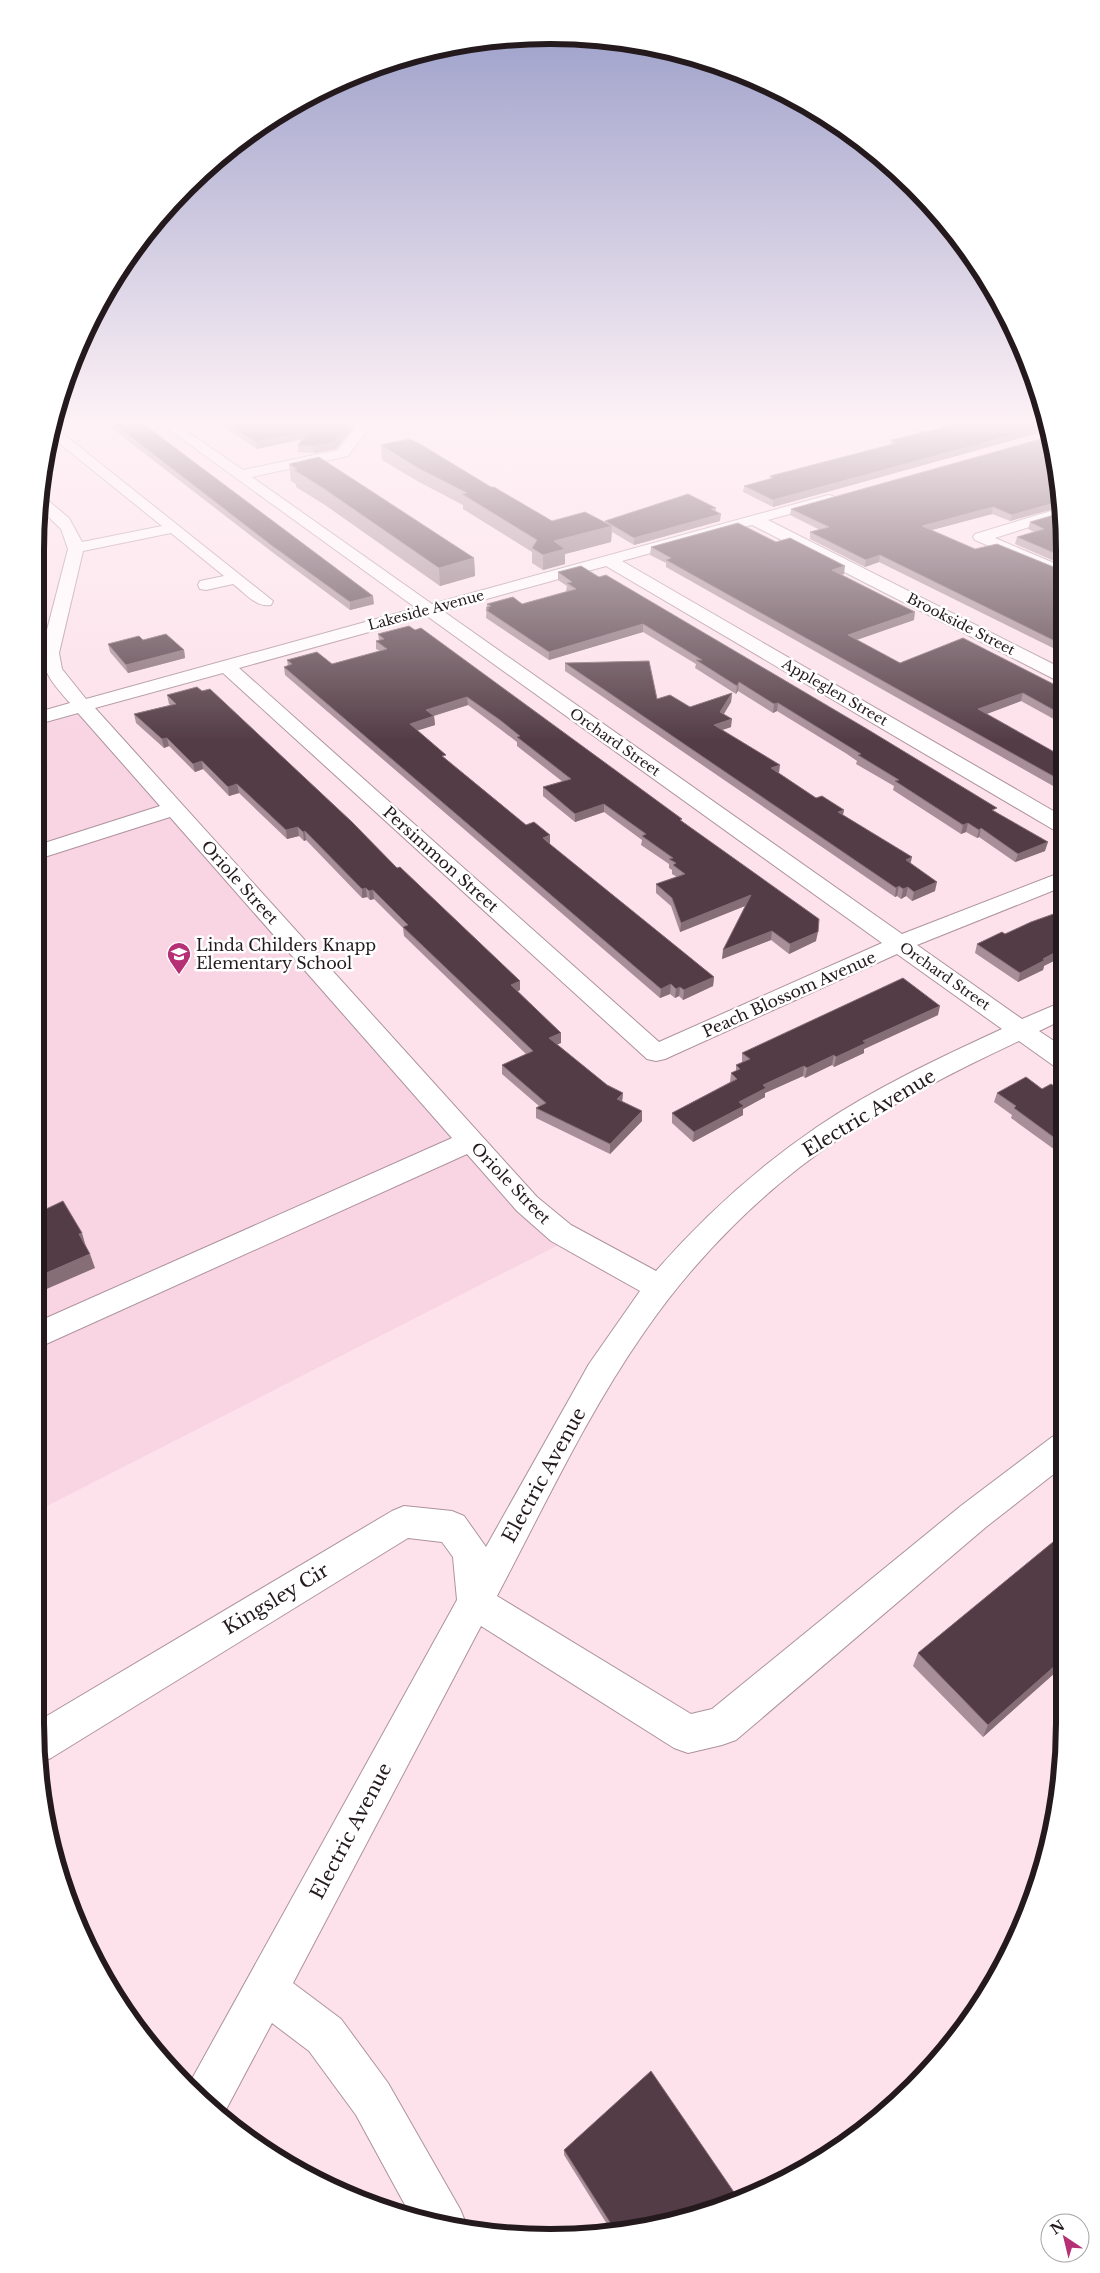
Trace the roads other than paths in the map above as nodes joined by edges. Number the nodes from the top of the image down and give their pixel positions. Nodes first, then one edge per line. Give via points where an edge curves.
1 (70, 529) edge
2 (169, 529) edge
3 (175, 529) edge
4 (316, 529) edge
5 (720, 529) edge
6 (771, 529) edge
7 (1006, 529) edge
8 (76, 548) junction
9 (608, 560) junction
10 (1056, 570) edge
11 (236, 578) junction
12 (206, 585) dead end
13 (265, 601) dead end
14 (428, 610) junction
15 (226, 666) junction
16 (1056, 672) edge
17 (82, 706) junction
18 (44, 717) edge
19 (174, 809) junction
20 (1056, 821) edge
21 (44, 850) edge
22 (1056, 881) edge
23 (900, 944) junction
24 (1056, 1013) edge
25 (1021, 1030) junction
26 (656, 1053) joint
27 (1056, 1055) edge
28 (471, 1142) junction
29 (661, 1288) junction
30 (44, 1332) edge
31 (1056, 1453) edge
32 (475, 1602) junction
33 (44, 1739) edge
34 (266, 1990) junction
35 (208, 2096) edge
36 (437, 2216) edge

1 - 8 street
2 - 8 street
3 - 11 street
4 - 14 street, Orchard Street
5 - 9 street, Lakeside Avenue
6 - 16 street, Brookside Street
7 - 10 street via 981,537
8 - 17 street, Oriole Street via 50,653 53,669
9 - 14 street, Lakeside Avenue
9 - 20 street, Appleglen Street
11 - 12 street
11 - 13 street
14 - 15 street, Lakeside Avenue
14 - 23 street, Orchard Street
15 - 17 street, Lakeside Avenue
15 - 26 street, Persimmon Street
17 - 18 street, Lakeside Avenue
17 - 19 street, Oriole Street
19 - 21 street
19 - 28 street, Oriole Street
22 - 23 street, Peach Blossom Avenue
23 - 25 street, Orchard Street
23 - 26 street, Peach Blossom Avenue
24 - 25 street, Electric Avenue
25 - 27 street, Orchard Street
25 - 29 street, Electric Avenue via 893,1094 828,1133 767,1179 708,1234
28 - 29 street, Oriole Street via 527,1204 561,1233
28 - 30 street
29 - 32 street, Electric Avenue via 614,1352
31 - 32 street via 974,1516 722,1726 688,1734
32 - 33 street, Kingsley Cir via 470,1552 452,1527 404,1522
32 - 34 street, Electric Avenue
34 - 35 street, Electric Avenue
34 - 36 street via 325,2035 372,2099

